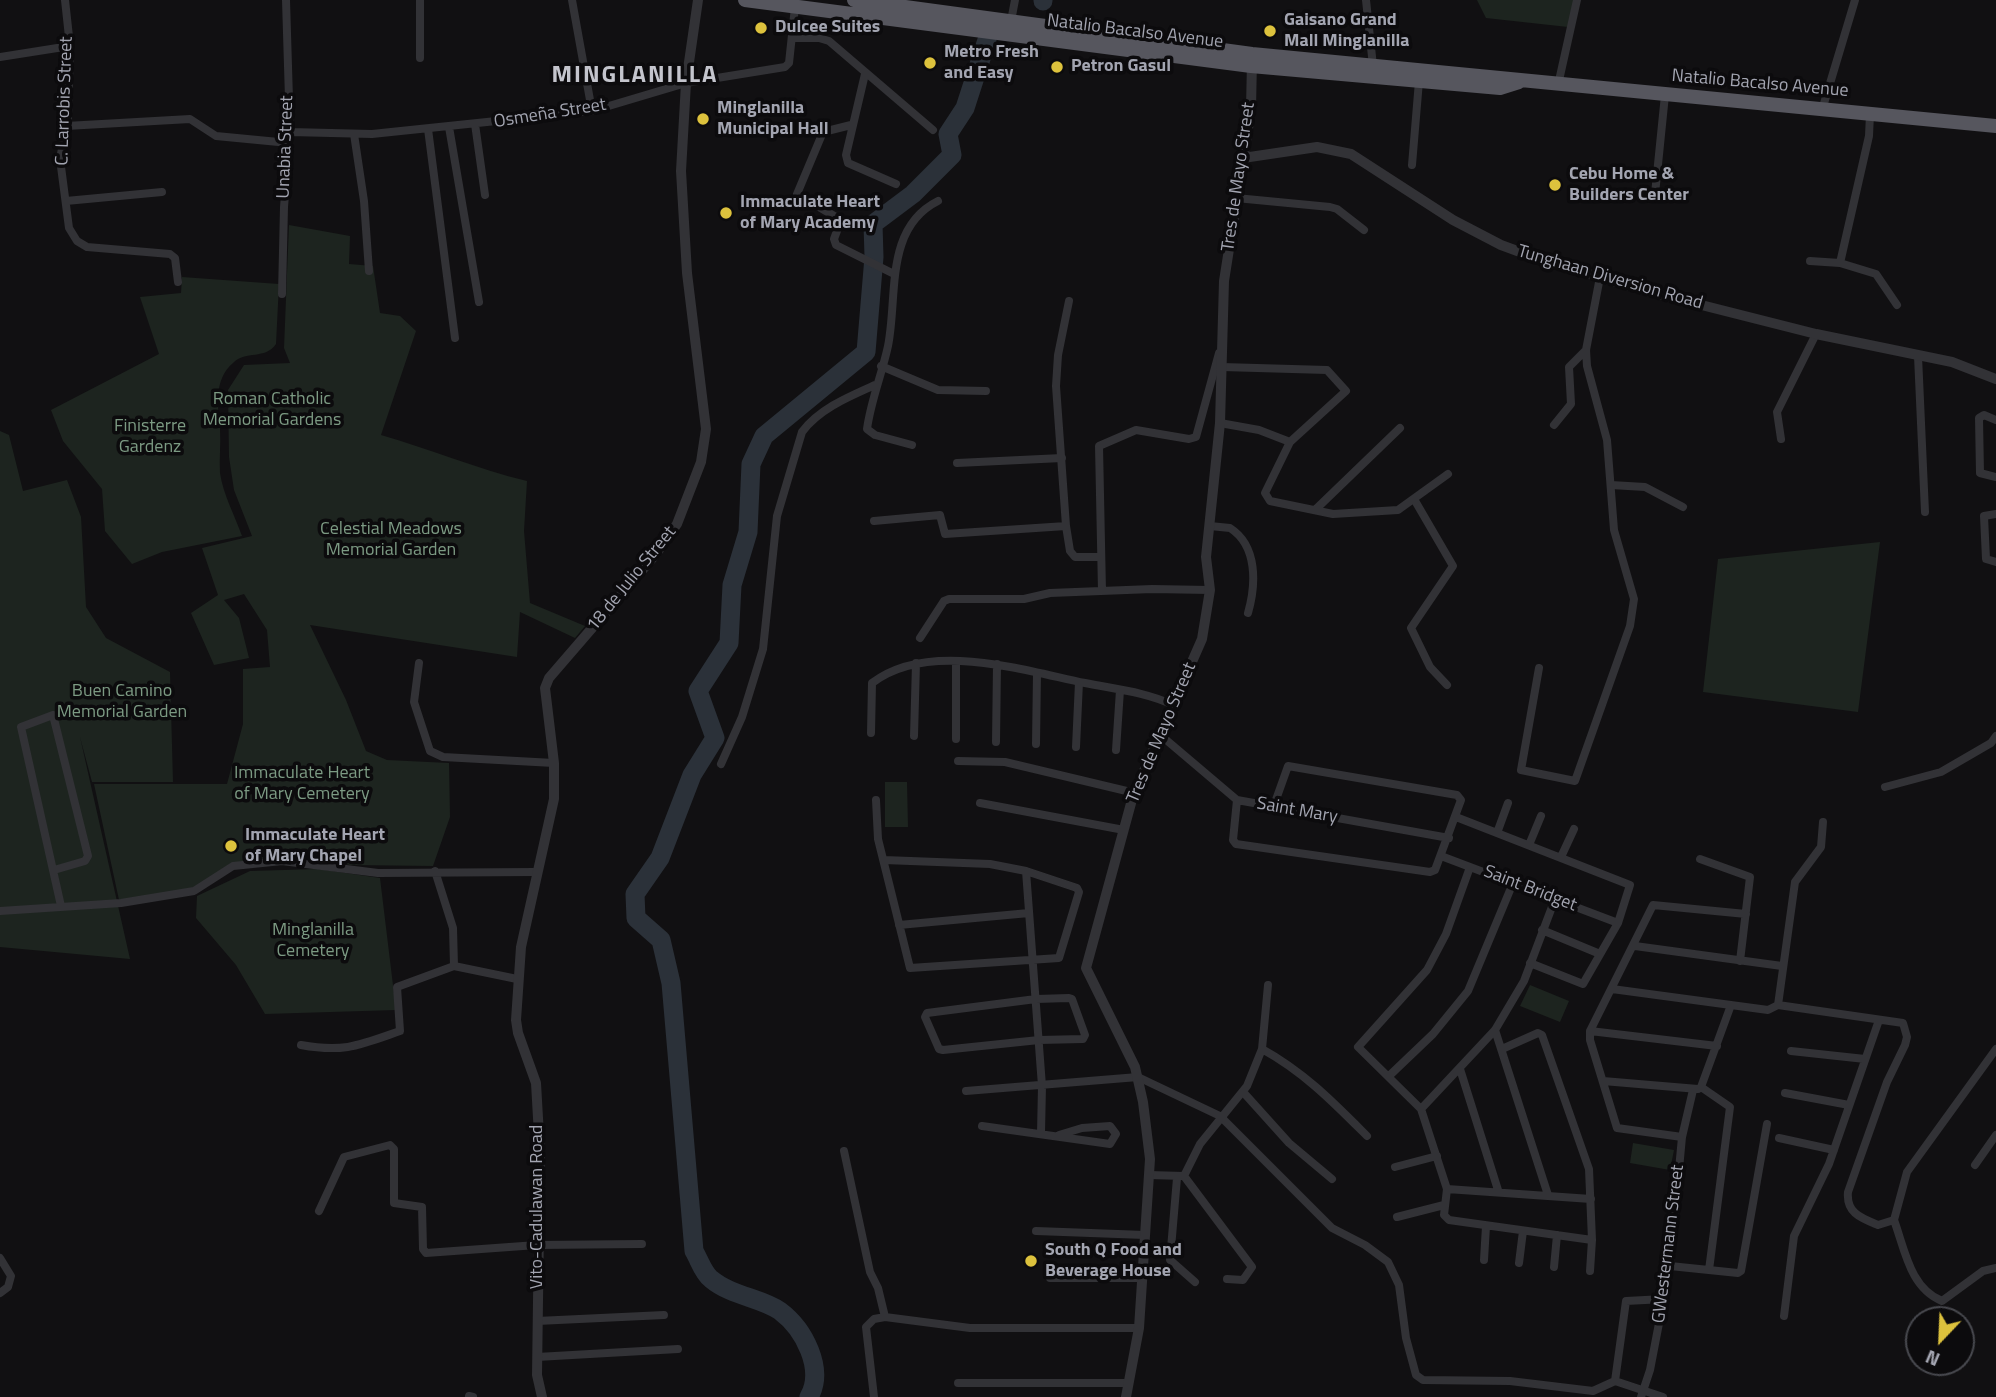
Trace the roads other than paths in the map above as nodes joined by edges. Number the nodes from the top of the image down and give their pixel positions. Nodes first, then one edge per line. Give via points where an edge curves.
1 (65, 0) edge
2 (286, 0) edge
3 (420, 0) edge
4 (572, 0) edge
5 (698, 0) edge
6 (745, 0) edge
7 (854, 0) edge
8 (1014, 0) edge
9 (1366, 0) edge
10 (1577, 0) edge
11 (1855, 0) edge
12 (795, 7) junction
13 (1011, 21) junction
14 (793, 38) junction
15 (70, 46) junction
16 (0, 57) edge
17 (420, 58) dead end
18 (1252, 60) junction
19 (1373, 66) junction
20 (865, 74) junction
21 (1419, 81) junction
22 (1520, 82) junction
23 (687, 83) junction
24 (1558, 85) junction
25 (1665, 95) junction
26 (1822, 110) junction
27 (592, 111) junction
28 (1870, 114) junction
29 (475, 124) junction
30 (851, 125) junction
31 (66, 126) junction
32 (1996, 126) edge
33 (449, 127) junction
34 (428, 130) junction
35 (933, 130) dead end
36 (290, 132) junction
37 (354, 134) junction
38 (289, 143) junction
39 (1243, 158) junction
40 (1412, 165) dead end
41 (896, 184) dead end
42 (162, 192) dead end
43 (1655, 194) dead end
44 (485, 195) dead end
45 (1236, 198) junction
46 (66, 201) junction
47 (938, 201) dead end
48 (1364, 230) dead end
49 (1810, 261) dead end
50 (1840, 263) junction
51 (369, 271) dead end
52 (894, 274) junction
53 (1600, 277) junction
54 (178, 282) dead end
55 (282, 294) dead end
56 (1069, 301) dead end
57 (479, 302) dead end
58 (1897, 304) dead end
59 (1816, 334) junction
60 (455, 338) dead end
61 (1223, 344) junction
62 (1586, 349) junction
63 (1918, 356) junction
64 (881, 366) junction
65 (1222, 367) junction
66 (1996, 379) edge
67 (875, 385) junction
68 (986, 391) dead end
69 (1996, 420) edge
70 (1220, 423) junction
71 (1554, 425) dead end
72 (1401, 428) dead end
73 (1780, 439) dead end
74 (1290, 442) junction
75 (912, 445) dead end
76 (1062, 458) junction
77 (957, 463) dead end
78 (1448, 474) dead end
79 (1996, 477) edge
80 (1611, 485) junction
81 (1414, 499) junction
82 (1683, 507) dead end
83 (1315, 510) junction
84 (1925, 512) dead end
85 (1996, 514) edge
86 (874, 521) dead end
87 (1066, 526) junction
88 (1210, 526) junction
89 (1099, 558) junction
90 (1996, 562) edge
91 (1210, 590) junction
92 (1102, 591) junction
93 (1248, 613) dead end
94 (920, 638) dead end
95 (956, 662) junction
96 (419, 663) dead end
97 (915, 663) junction
98 (997, 664) junction
99 (1539, 668) dead end
100 (1037, 673) junction
101 (1079, 682) junction
102 (1447, 685) dead end
103 (1120, 690) junction
104 (1173, 705) junction
105 (871, 733) dead end
106 (914, 736) dead end
107 (1996, 736) edge
108 (1162, 737) junction
109 (956, 739) dead end
110 (996, 742) dead end
111 (1036, 744) dead end
112 (1076, 747) dead end
113 (1116, 750) dead end
114 (958, 761) dead end
115 (554, 763) junction
116 (721, 764) dead end
117 (1885, 787) dead end
118 (1135, 793) junction
119 (876, 800) dead end
120 (1237, 800) junction
121 (980, 803) dead end
122 (1508, 803) dead end
123 (1273, 808) junction
124 (1541, 816) dead end
125 (1456, 817) junction
126 (1823, 822) dead end
127 (1573, 829) dead end
128 (1124, 830) junction
129 (1497, 833) junction
130 (1449, 838) junction
131 (1529, 845) junction
132 (1441, 856) junction
133 (1561, 857) junction
134 (1700, 859) dead end
135 (884, 860) junction
136 (1470, 866) junction
137 (54, 870) junction
138 (435, 871) junction
139 (1027, 871) junction
140 (535, 872) junction
141 (1513, 883) junction
142 (1555, 899) junction
143 (61, 906) junction
144 (0, 911) edge
145 (1030, 913) junction
146 (1746, 915) junction
147 (1618, 923) junction
148 (899, 925) junction
149 (1542, 930) junction
150 (1635, 946) junction
151 (1600, 954) junction
152 (1033, 958) junction
153 (1740, 961) junction
154 (1530, 963) junction
155 (454, 966) junction
156 (1782, 966) junction
157 (517, 979) junction
158 (1268, 985) dead end
159 (1612, 989) junction
160 (1036, 999) junction
161 (1731, 1005) junction
162 (1779, 1005) junction
163 (516, 1020) joint
164 (1879, 1020) junction
165 (1495, 1030) junction
166 (1590, 1031) junction
167 (1039, 1040) junction
168 (301, 1045) dead end
169 (1717, 1046) junction
170 (1262, 1049) junction
171 (1502, 1049) junction
172 (1996, 1049) edge
173 (1791, 1051) dead end
174 (1865, 1059) junction
175 (1460, 1069) junction
176 (1389, 1076) junction
177 (1138, 1077) junction
178 (1604, 1081) junction
179 (1042, 1086) junction
180 (1697, 1088) junction
181 (966, 1091) dead end
182 (1244, 1093) junction
183 (1785, 1093) dead end
184 (1849, 1105) junction
185 (1422, 1108) junction
186 (1220, 1116) junction
187 (1767, 1124) dead end
188 (982, 1126) dead end
189 (1041, 1133) junction
190 (1059, 1135) junction
191 (1996, 1135) edge
192 (1367, 1136) dead end
193 (1682, 1137) junction
194 (1779, 1138) dead end
195 (1834, 1150) junction
196 (844, 1151) dead end
197 (1437, 1156) junction
198 (1975, 1165) dead end
199 (1395, 1167) dead end
200 (1149, 1175) junction
201 (1180, 1177) junction
202 (1332, 1179) dead end
203 (1447, 1189) junction
204 (1498, 1190) junction
205 (1548, 1195) junction
206 (1591, 1199) junction
207 (1444, 1205) junction
208 (318, 1211) dead end
209 (1397, 1217) dead end
210 (1894, 1220) junction
211 (1486, 1226) junction
212 (1036, 1231) dead end
213 (1522, 1231) junction
214 (1145, 1235) junction
215 (1557, 1235) junction
216 (1592, 1240) junction
217 (642, 1244) dead end
218 (537, 1245) junction
219 (0, 1258) edge
220 (1484, 1259) dead end
221 (1519, 1263) dead end
222 (1670, 1266) junction
223 (1553, 1267) dead end
224 (1996, 1268) edge
225 (1709, 1270) junction
226 (1590, 1271) dead end
227 (1050, 1278) dead end
228 (1142, 1278) junction
229 (1227, 1279) dead end
230 (1195, 1282) dead end
231 (0, 1293) edge
232 (1664, 1299) junction
233 (664, 1315) dead end
234 (1784, 1315) dead end
235 (885, 1317) junction
236 (537, 1321) junction
237 (1139, 1328) junction
238 (678, 1349) dead end
239 (537, 1357) junction
240 (1615, 1381) junction
241 (958, 1383) dead end
242 (1128, 1383) junction
243 (1561, 1393) edge
244 (1643, 1394) edge
245 (542, 1397) edge
246 (874, 1397) edge
247 (1126, 1397) edge
248 (1663, 1397) edge

1 - 15 street, C. Larrobis Street
2 - 36 street, Unabia Street
3 - 17 street
4 - 27 street
5 - 23 street, 18 de Julio Street
6 - 12 highway, Natalio Bacalso Avenue
7 - 13 highway, Natalio Bacalso Avenue
8 - 13 street
9 - 19 street
10 - 24 street
11 - 26 street
12 - 14 street, Osmeña Street
12 - 18 highway, Natalio Bacalso Avenue
13 - 18 highway, Natalio Bacalso Avenue
14 - 20 street via 830,41
14 - 23 street, Osmeña Street via 787,66
15 - 16 street
15 - 31 street, C. Larrobis Street
18 - 19 highway, Natalio Bacalso Avenue
18 - 21 highway, Natalio Bacalso Avenue
18 - 39 street, Tres de Mayo Street
19 - 22 highway, Natalio Bacalso Avenue
20 - 30 street
20 - 35 street
21 - 22 highway, Natalio Bacalso Avenue via 1500,88
21 - 40 street
22 - 24 highway, Natalio Bacalso Avenue
23 - 27 street, Osmeña Street
23 - 115 street, 18 de Julio Street via 681,171 687,273 706,429 701,462 677,524 656,554 549,678 545,688
24 - 25 highway, Natalio Bacalso Avenue
25 - 26 highway, Natalio Bacalso Avenue
25 - 43 street
26 - 28 highway, Natalio Bacalso Avenue
27 - 29 street, Osmeña Street
28 - 32 highway, Natalio Bacalso Avenue
28 - 50 street
29 - 33 street, Osmeña Street
29 - 44 street
30 - 41 street via 848,163
30 - 52 street via 823,132 797,193 841,219 836,245
31 - 38 street via 190,118 216,136
31 - 46 street, C. Larrobis Street via 60,159
33 - 34 street, Osmeña Street
33 - 57 street
34 - 37 street, Osmeña Street
34 - 60 street
36 - 37 street, Osmeña Street
36 - 38 street, Unabia Street
37 - 51 street
38 - 55 street, Unabia Street
39 - 45 street, Tres de Mayo Street
39 - 53 street, Tunghaan Diversion Road via 1317,147 1351,154 1453,220 1501,245
42 - 46 street
45 - 48 street via 1330,207
45 - 61 street, Tres de Mayo Street via 1224,281
46 - 54 street, C. Larrobis Street via 69,228 77,241 87,247 170,254 175,258
47 - 52 street via 914,218
49 - 50 street
50 - 58 street via 1879,275
52 - 64 street via 888,346
53 - 59 street, Tunghaan Diversion Road
53 - 62 street
56 - 76 street via 1056,386
59 - 63 street, Tunghaan Diversion Road
59 - 73 street via 1780,405
61 - 65 street, Tres de Mayo Street
61 - 89 street via 1196,437 1136,430 1099,446
62 - 71 street via 1569,367 1571,404
62 - 80 street via 1608,440
63 - 66 street, Tunghaan Diversion Road via 1952,362
63 - 84 street
64 - 67 street
64 - 68 street via 938,390
65 - 70 street, Tres de Mayo Street
65 - 74 street via 1316,368 1336,378 1346,391
67 - 75 street via 867,429
67 - 116 street via 830,407 802,432 777,516 763,649 742,718
69 - 79 street via 1984,415 1979,418 1980,473
70 - 74 street
70 - 88 street, Tres de Mayo Street
72 - 83 street
74 - 83 street via 1265,493 1270,501
76 - 77 street
76 - 87 street
78 - 81 street
80 - 82 street via 1645,487
80 - 99 street via 1614,530 1634,599 1630,626 1575,781 1521,770
81 - 83 street via 1398,510 1333,514
81 - 102 street via 1453,566 1411,628 1430,667
85 - 90 street via 1984,516 1986,559
86 - 87 street via 940,515 945,534
87 - 89 street via 1075,557
88 - 91 street, Tres de Mayo Street via 1206,557
88 - 93 street via 1230,528 1248,550 1254,574
89 - 92 street
91 - 92 street
91 - 104 street, Tres de Mayo Street via 1202,639
92 - 94 street via 1024,599 949,599
95 - 97 street
95 - 98 street
95 - 109 street
96 - 115 street via 414,702 430,751 443,757
97 - 105 street via 872,683
97 - 106 street
98 - 100 street
98 - 110 street
100 - 101 street
100 - 111 street
101 - 103 street
101 - 112 street
103 - 104 street
103 - 113 street
104 - 108 street, Tres de Mayo Street
107 - 117 street via 1941,772
108 - 118 street, Tres de Mayo Street
108 - 120 street, Saint Mary
114 - 118 street via 1005,762
115 - 140 street, 18 de Julio Street via 554,799
118 - 128 street, Tres de Mayo Street
119 - 135 street
120 - 123 street, Saint Mary
120 - 132 street via 1236,844 1430,872
121 - 128 street
122 - 129 street
123 - 125 street via 1288,766 1457,795 1461,800
123 - 130 street, Saint Mary
124 - 131 street
125 - 129 street
125 - 130 street
126 - 156 street via 1821,847 1795,882
127 - 133 street
128 - 177 street, Tres de Mayo Street via 1086,968
129 - 131 street
130 - 132 street
131 - 133 street
132 - 136 street, Saint Bridget
133 - 147 street via 1629,884
134 - 146 street via 1749,876
135 - 139 street via 990,864
135 - 148 street
136 - 141 street, Saint Bridget
136 - 176 street via 1446,934 1427,970 1358,1044
137 - 137 street via 21,727 53,715 88,856 85,862
137 - 143 street
138 - 140 street
138 - 143 street via 378,873 282,861 233,866 194,891 121,903
138 - 155 street via 453,928
139 - 145 street
139 - 152 street via 1079,892 1059,958
140 - 157 street, 18 de Julio Street
141 - 142 street, Saint Bridget
141 - 176 street via 1468,991 1433,1034
142 - 147 street, Saint Bridget
142 - 149 street
143 - 144 street
145 - 148 street
145 - 152 street
146 - 150 street via 1656,904
146 - 153 street
147 - 151 street
148 - 152 street via 912,968
149 - 151 street
149 - 154 street
150 - 153 street
150 - 159 street
151 - 154 street via 1580,985
152 - 160 street
153 - 156 street
154 - 165 street
155 - 157 street
155 - 168 street via 397,987 400,1031 352,1049
156 - 162 street
157 - 163 street, 18 de Julio Street
158 - 170 street
159 - 161 street
159 - 166 street
160 - 167 street
160 - 167 street via 1072,999 1085,1035 1083,1039
160 - 167 street via 927,1013 925,1017 940,1050
161 - 162 street via 1768,1010
161 - 169 street, GWestermann Street
162 - 164 street
163 - 218 street, Vito-Cadulawan Road via 536,1083 540,1153
164 - 174 street
164 - 210 street via 1903,1023 1908,1037 1887,1082 1847,1199 1858,1216 1878,1225
165 - 171 street
165 - 175 street
166 - 169 street
166 - 178 street
167 - 179 street
169 - 180 street, GWestermann Street
170 - 182 street
170 - 192 street via 1319,1087
171 - 205 street
171 - 206 street via 1542,1035 1588,1169
172 - 210 street via 1907,1172
173 - 174 street
174 - 184 street
175 - 185 street
175 - 204 street
176 - 185 street
177 - 179 street
177 - 186 street
177 - 200 street, Tres de Mayo Street
178 - 180 street
178 - 193 street via 1617,1128
179 - 181 street
179 - 189 street
180 - 193 street, GWestermann Street
180 - 225 street via 1730,1108
182 - 186 street
182 - 202 street via 1289,1143
183 - 184 street
184 - 195 street
185 - 197 street
186 - 201 street
186 - 243 street via 1332,1228 1388,1262 1399,1285 1416,1375 1423,1380 1510,1381
187 - 225 street via 1742,1270
188 - 189 street
189 - 190 street
190 - 190 street via 1110,1144 1116,1134 1110,1126
191 - 198 street
193 - 222 street, GWestermann Street
194 - 195 street
195 - 234 street via 1794,1236
196 - 235 street via 870,1272
197 - 199 street
197 - 203 street
200 - 201 street
200 - 214 street, Tres de Mayo Street
201 - 229 street via 1252,1267 1243,1280
201 - 230 street via 1170,1260
203 - 204 street
203 - 207 street
204 - 205 street
205 - 206 street
206 - 216 street
207 - 209 street
207 - 211 street via 1449,1220
208 - 218 street via 344,1157 390,1145 394,1149 394,1203 422,1207 424,1252
210 - 224 street via 1913,1274 1928,1295 1942,1301 1983,1271
211 - 213 street
211 - 220 street
212 - 214 street
213 - 215 street
213 - 221 street
214 - 228 street, Tres de Mayo Street
215 - 216 street
215 - 223 street
216 - 226 street
217 - 218 street
218 - 236 street, Vito-Cadulawan Road
219 - 231 street via 11,1276
222 - 225 street
222 - 232 street, GWestermann Street
227 - 228 street
228 - 237 street, Tres de Mayo Street
232 - 240 street via 1626,1301
232 - 244 street, GWestermann Street
233 - 236 street
235 - 237 street via 970,1328
235 - 246 street via 866,1327
236 - 239 street, Vito-Cadulawan Road
237 - 242 street, Tres de Mayo Street
238 - 239 street
239 - 245 street, Vito-Cadulawan Road
240 - 243 street via 1593,1391
240 - 244 street
241 - 242 street
242 - 247 street, Tres de Mayo Street
244 - 248 street

